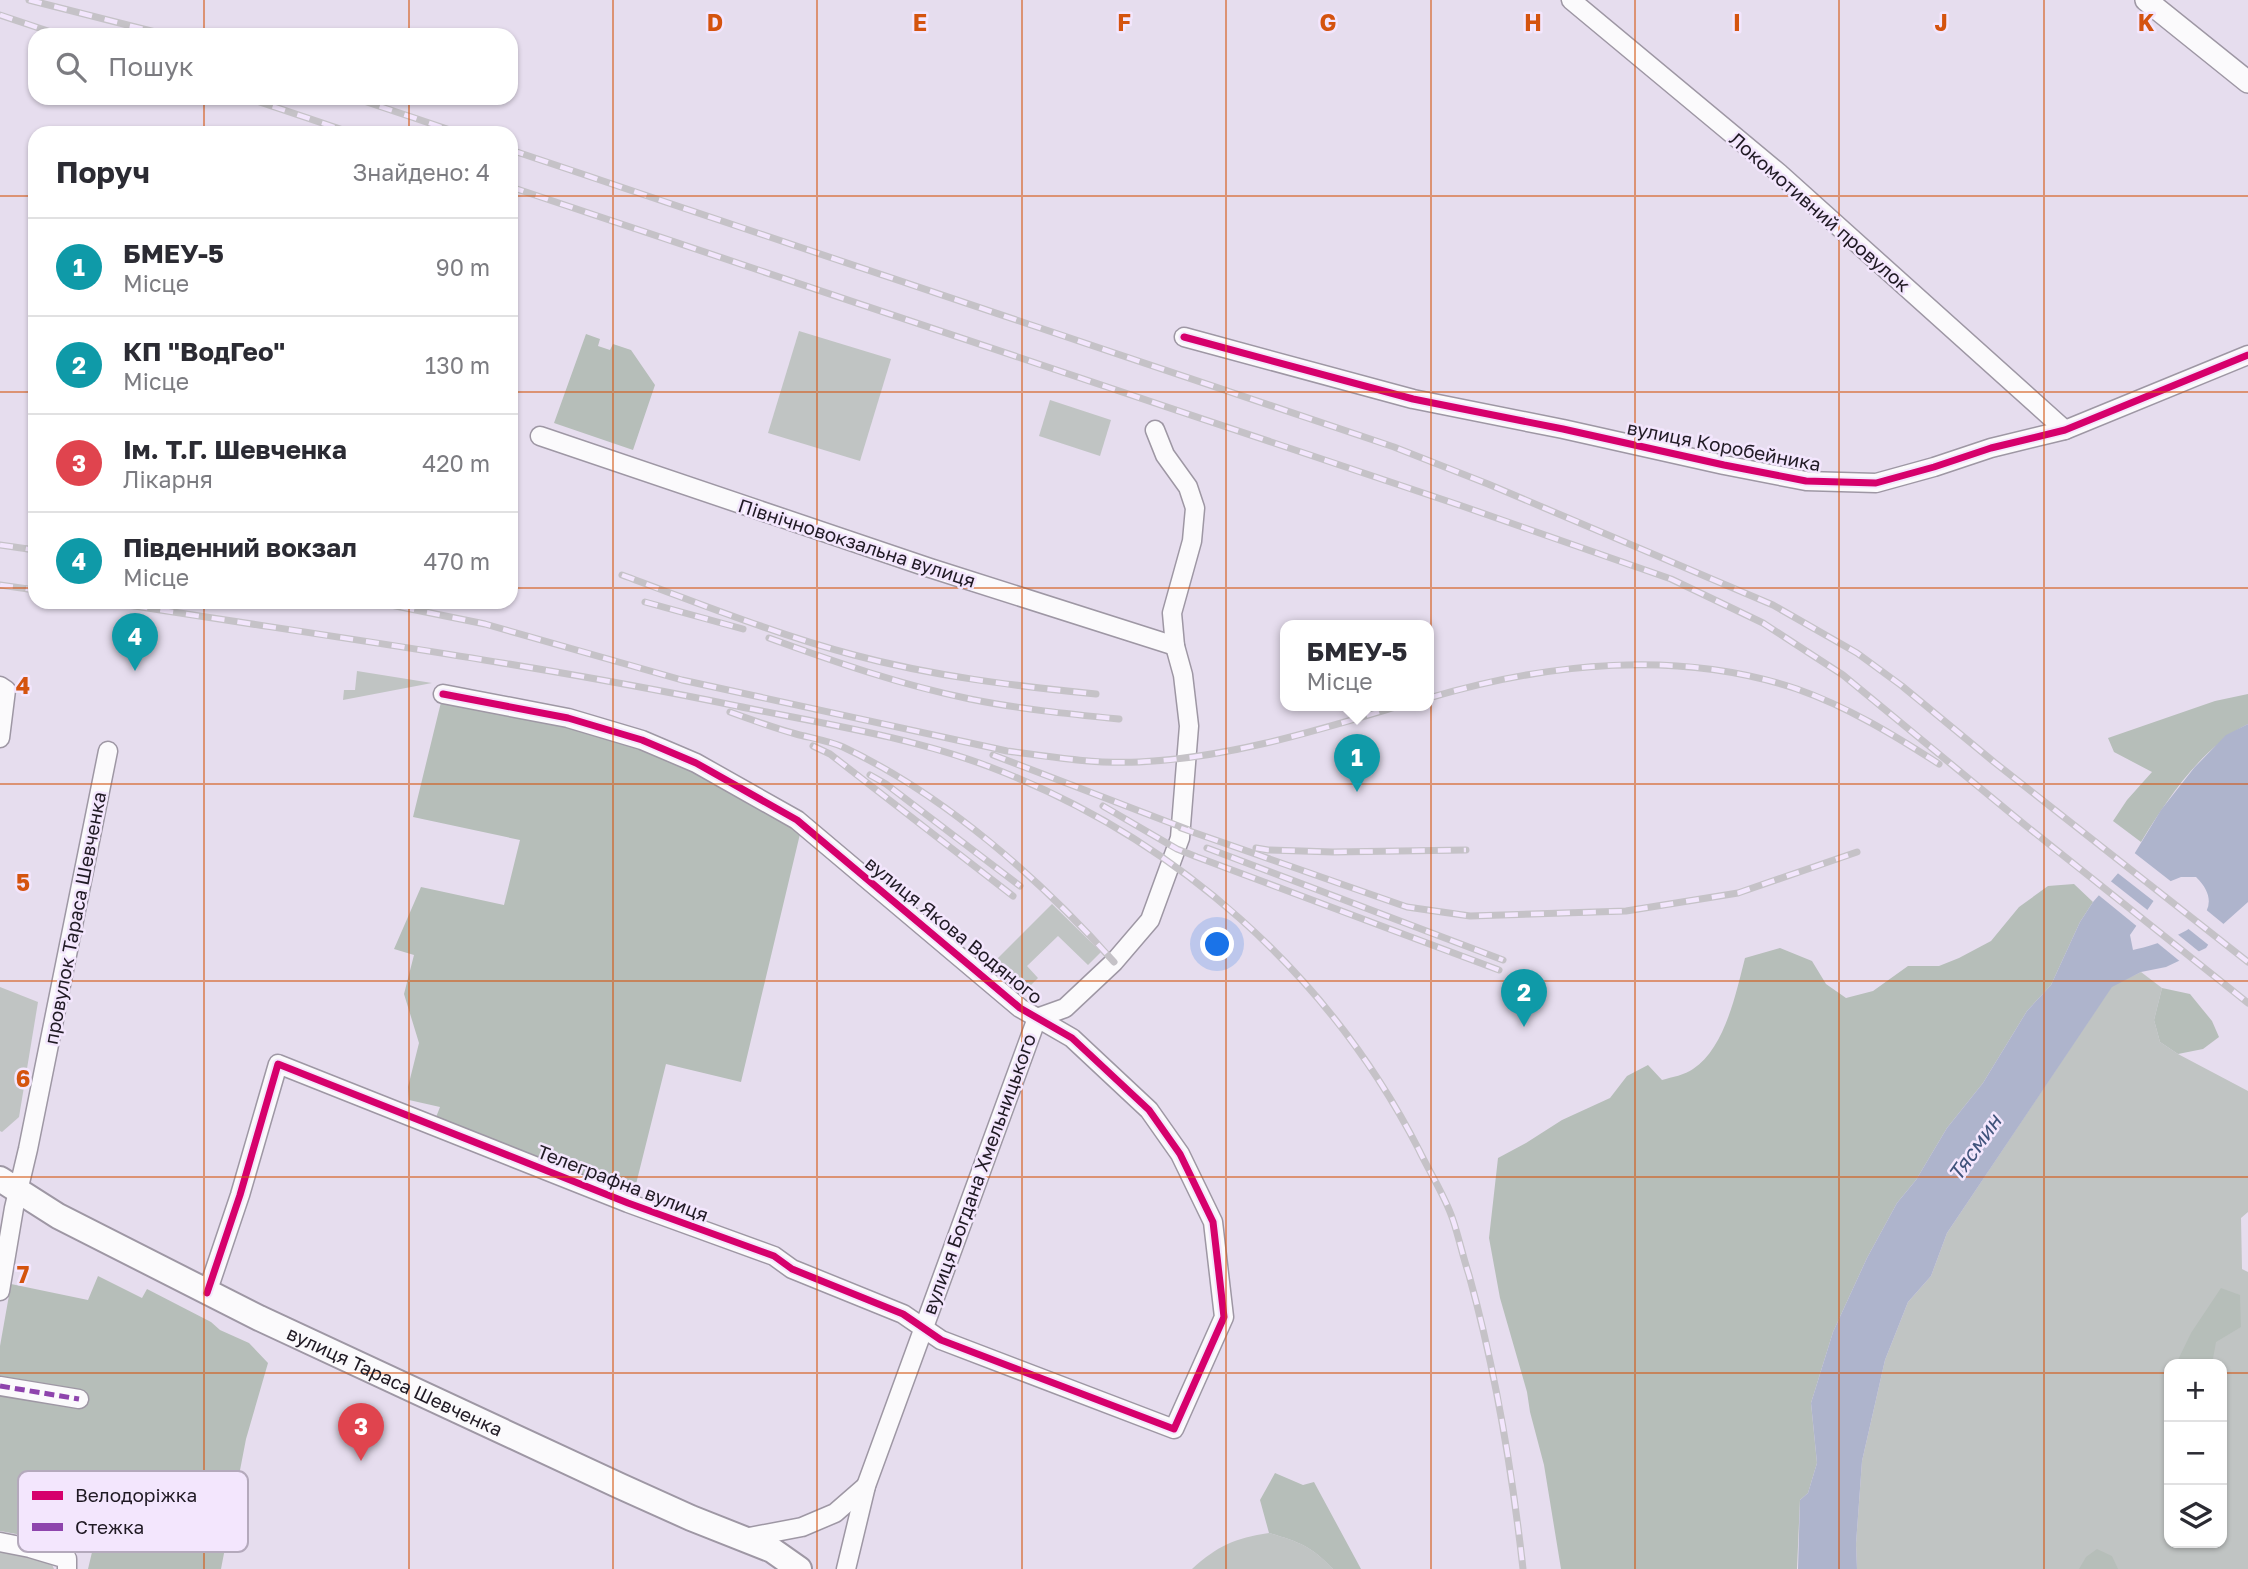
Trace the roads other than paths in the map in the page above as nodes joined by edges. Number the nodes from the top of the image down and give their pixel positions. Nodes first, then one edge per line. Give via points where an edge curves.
1 (1571, 0) edge
2 (2146, 0) edge
3 (2248, 82) edge
4 (1184, 337) dead end
5 (2248, 355) edge
6 (1155, 430) dead end
7 (2065, 430) junction
8 (540, 436) dead end
9 (1175, 646) junction
10 (0, 686) edge
11 (443, 694) dead end
12 (0, 738) edge
13 (108, 751) dead end
14 (1037, 1018) junction
15 (9, 1185) edge
16 (0, 1291) edge
17 (207, 1293) junction
18 (922, 1327) junction
19 (0, 1386) edge
20 (79, 1399) dead end
21 (1174, 1429) joint
22 (866, 1486) junction
23 (744, 1538) junction
24 (0, 1542) edge
25 (18, 1546) edge
26 (43, 1552) edge
27 (67, 1569) edge
28 (799, 1569) edge
29 (846, 1569) edge

1 - 7 street, Локомотивний провулок via 1779,173
2 - 3 street
4 - 7 street, вулиця Коробейника via 1413,399 1806,481 1876,483
5 - 7 street, вулиця Коробейника
6 - 9 street via 1195,508 1192,541 1172,613
8 - 9 street, Північновокзальна вулиця
9 - 14 street via 1185,688 1187,758 1180,838 1154,911 1114,962 1065,1008
10 - 12 street via 6,690
11 - 14 street, вулиця Якова Водяного via 568,718 642,740 695,763 797,820
13 - 15 street, провулок Тараса Шевченка
14 - 18 street, вулиця Богдана Хмельницького
14 - 21 street, вулиця Якова Водяного via 1072,1038 1149,1110 1181,1154 1213,1222 1224,1317
15 - 16 street, провулок Тараса Шевченка
15 - 17 main road, вулиця Тараса Шевченка via 58,1216
17 - 18 street, Телеграфна вулиця via 278,1064 774,1256 792,1269 903,1314
17 - 23 main road, вулиця Тараса Шевченка via 620,1486
18 - 21 street, Телеграфна вулиця via 942,1340
18 - 22 street, вулиця Богдана Хмельницького
19 - 20 street
22 - 23 street via 835,1514 802,1527
22 - 29 street, вулиця Богдана Хмельницького
23 - 28 main road, вулиця Тараса Шевченка
24 - 25 street
26 - 27 street via 67,1559

